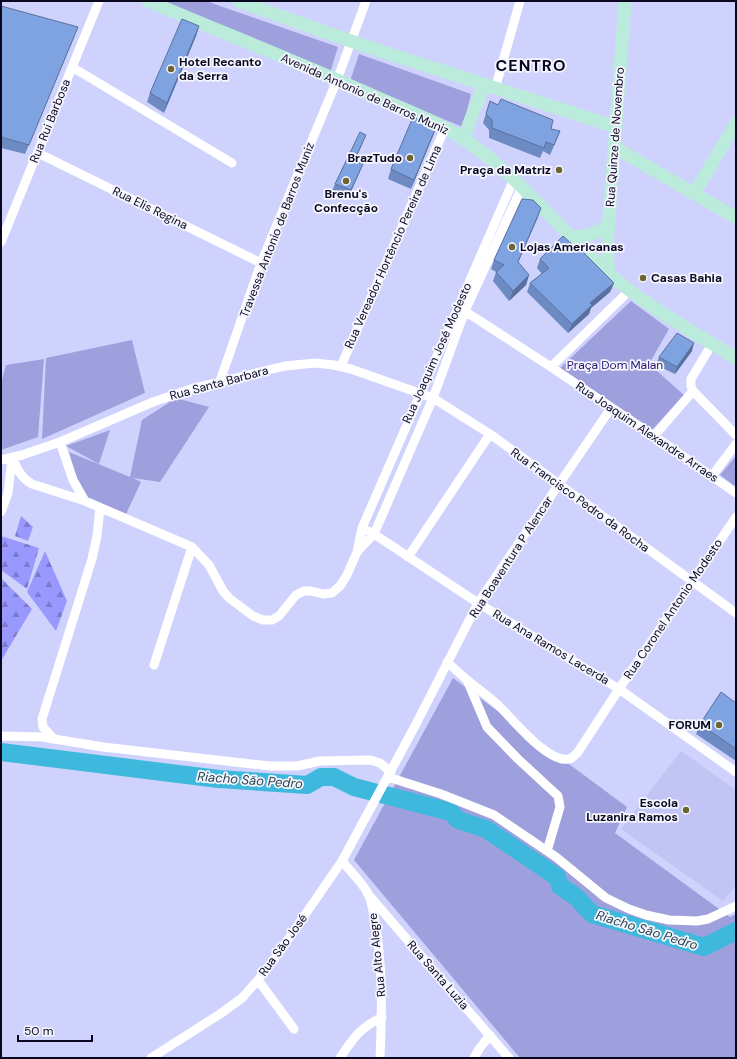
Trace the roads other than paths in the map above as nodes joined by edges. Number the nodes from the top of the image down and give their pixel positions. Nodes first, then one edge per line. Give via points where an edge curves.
1 (99, 1) edge
2 (148, 1) edge
3 (238, 1) edge
4 (366, 1) edge
5 (520, 1) edge
6 (625, 1) edge
7 (351, 42) junction
8 (72, 67) junction
9 (337, 80) junction
10 (490, 87) junction
11 (736, 123) edge
12 (616, 127) junction
13 (445, 128) junction
14 (463, 139) junction
15 (614, 147) junction
16 (38, 153) junction
17 (232, 162) dead end
18 (518, 183) junction
19 (694, 194) junction
20 (736, 218) edge
21 (608, 226) junction
22 (568, 236) junction
23 (1, 242) edge
24 (261, 264) junction
25 (609, 274) junction
26 (630, 290) junction
27 (461, 309) junction
28 (712, 344) junction
29 (736, 358) edge
30 (340, 366) junction
31 (551, 367) junction
32 (220, 380) junction
33 (693, 390) junction
34 (420, 392) junction
35 (433, 398) junction
36 (611, 408) junction
37 (490, 434) junction
38 (736, 435) edge
39 (654, 436) junction
40 (60, 442) junction
41 (736, 444) edge
42 (12, 458) junction
43 (1, 460) edge
44 (712, 476) junction
45 (560, 484) junction
46 (380, 485) junction
47 (393, 490) junction
48 (736, 493) edge
49 (85, 501) junction
50 (100, 508) junction
51 (1, 512) edge
52 (736, 517) edge
53 (362, 528) junction
54 (374, 534) junction
55 (192, 548) junction
56 (357, 552) junction
57 (408, 557) junction
58 (691, 582) junction
59 (478, 603) junction
60 (736, 613) edge
61 (447, 662) junction
62 (154, 665) dead end
63 (467, 680) junction
64 (619, 688) junction
65 (1, 736) edge
66 (54, 739) junction
67 (736, 772) edge
68 (387, 778) junction
69 (377, 797) joint
70 (547, 851) junction
71 (342, 861) junction
72 (368, 892) junction
73 (736, 906) edge
74 (258, 980) junction
75 (382, 1017) junction
76 (294, 1029) dead end
77 (490, 1035) junction
78 (151, 1058) edge
79 (340, 1058) edge
80 (380, 1058) edge
81 (474, 1058) edge
82 (509, 1058) edge

1 - 8 street, Rua Rui Barbosa
2 - 9 main road, Avenida Antonio de Barros Muniz
3 - 7 main road
4 - 7 street, Travessa Antonio de Barros Muniz
5 - 10 street
6 - 12 main road, Rua Quinze de Novembro
7 - 9 street, Travessa Antonio de Barros Muniz
7 - 10 main road
8 - 16 street, Rua Rui Barbosa
8 - 17 street
9 - 13 main road, Avenida Antonio de Barros Muniz
9 - 24 street, Travessa Antonio de Barros Muniz
10 - 12 main road
10 - 14 main road
11 - 19 main road
12 - 15 main road, Rua Quinze de Novembro
13 - 14 main road, Avenida Antonio de Barros Muniz
13 - 30 street, Rua Vereador Hortêncio Pereira de Lima
14 - 18 main road, Avenida Antonio de Barros Muniz
15 - 19 main road
15 - 21 main road, Rua Quinze de Novembro
16 - 23 street, Rua Rui Barbosa
16 - 24 street, Rua Elis Regina
18 - 22 main road, Avenida Antonio de Barros Muniz
18 - 27 street, Rua Joaquim José Modesto
19 - 20 main road
21 - 22 main road via 587,236
21 - 25 main road, Rua Quinze de Novembro
22 - 25 main road, Avenida Antonio de Barros Muniz
24 - 32 street, Travessa Antonio de Barros Muniz
25 - 26 main road, Avenida Antonio de Barros Muniz
26 - 28 main road, Avenida Antonio de Barros Muniz
26 - 31 street
27 - 31 street, Rua Joaquim Alexandre Arraes
27 - 34 street, Rua Joaquim José Modesto
27 - 35 street, Rua Joaquim José Modesto
28 - 29 main road, Avenida Antonio de Barros Muniz
28 - 33 street via 691,379 690,386
30 - 32 street, Rua Santa Barbara via 315,362
30 - 34 street, Rua Santa Barbara
31 - 36 street, Rua Joaquim Alexandre Arraes
32 - 40 street, Rua Santa Barbara via 153,402
33 - 38 street
33 - 39 street
34 - 35 street, Rua Francisco Pedro da Rocha
34 - 46 street, Rua Joaquim José Modesto
35 - 37 street, Rua Francisco Pedro da Rocha
35 - 47 street, Rua Joaquim José Modesto
36 - 39 street, Rua Joaquim Alexandre Arraes
36 - 45 street, Rua Boaventura P Alencar
37 - 45 street, Rua Francisco Pedro da Rocha
37 - 57 street
39 - 44 street, Rua Joaquim Alexandre Arraes
40 - 42 street, Rua Santa Barbara
40 - 49 street via 72,480
41 - 44 street
42 - 43 street, Rua Santa Barbara
42 - 49 street via 26,481
42 - 51 street via 8,493
44 - 48 street, Rua Joaquim Alexandre Arraes
45 - 58 street, Rua Francisco Pedro da Rocha
45 - 59 street, Rua Boaventura P Alencar
46 - 47 street
46 - 53 street, Rua Joaquim José Modesto
47 - 54 street, Rua Joaquim José Modesto
49 - 50 street
50 - 55 street
50 - 66 street via 92,559 42,719 43,727
52 - 58 street, Rua Coronel Antonio Modesto
53 - 54 street, Rua Ana Ramos Lacerda
53 - 56 street, Rua Joaquim José Modesto
54 - 56 street
54 - 57 street, Rua Ana Ramos Lacerda
55 - 56 street via 210,565 226,595 240,608 263,620 272,620 279,616 296,594 311,590 323,594 332,593 347,575
55 - 62 street
57 - 59 street, Rua Ana Ramos Lacerda
58 - 60 street, Rua Francisco Pedro da Rocha
58 - 64 street, Rua Coronel Antonio Modesto
59 - 61 street, Rua Boaventura P Alencar
59 - 64 street, Rua Ana Ramos Lacerda
61 - 63 street
61 - 68 street, Rua Boaventura P Alencar
63 - 64 street, Rua Coronel Antonio Modesto via 498,705 528,738 565,760 574,757
63 - 70 street via 487,727 558,796 560,807
64 - 67 street, Rua Ana Ramos Lacerda
65 - 66 street via 43,736
66 - 68 street via 270,766 370,760 380,763
68 - 69 street, Rua Boaventura P Alencar
68 - 70 street via 441,794 494,815
69 - 71 street, Rua São José
70 - 73 street via 606,898 646,915 669,920 697,921 708,919
71 - 72 street, Rua Alto Alegre
71 - 74 street, Rua São José
72 - 75 street, Rua Alto Alegre via 377,932
72 - 77 street, Rua Santa Luzia
74 - 76 street
74 - 78 street, Rua São José via 242,998
75 - 79 street via 360,1030
75 - 80 street, Rua Alto Alegre
77 - 81 street
77 - 82 street, Rua Santa Luzia

